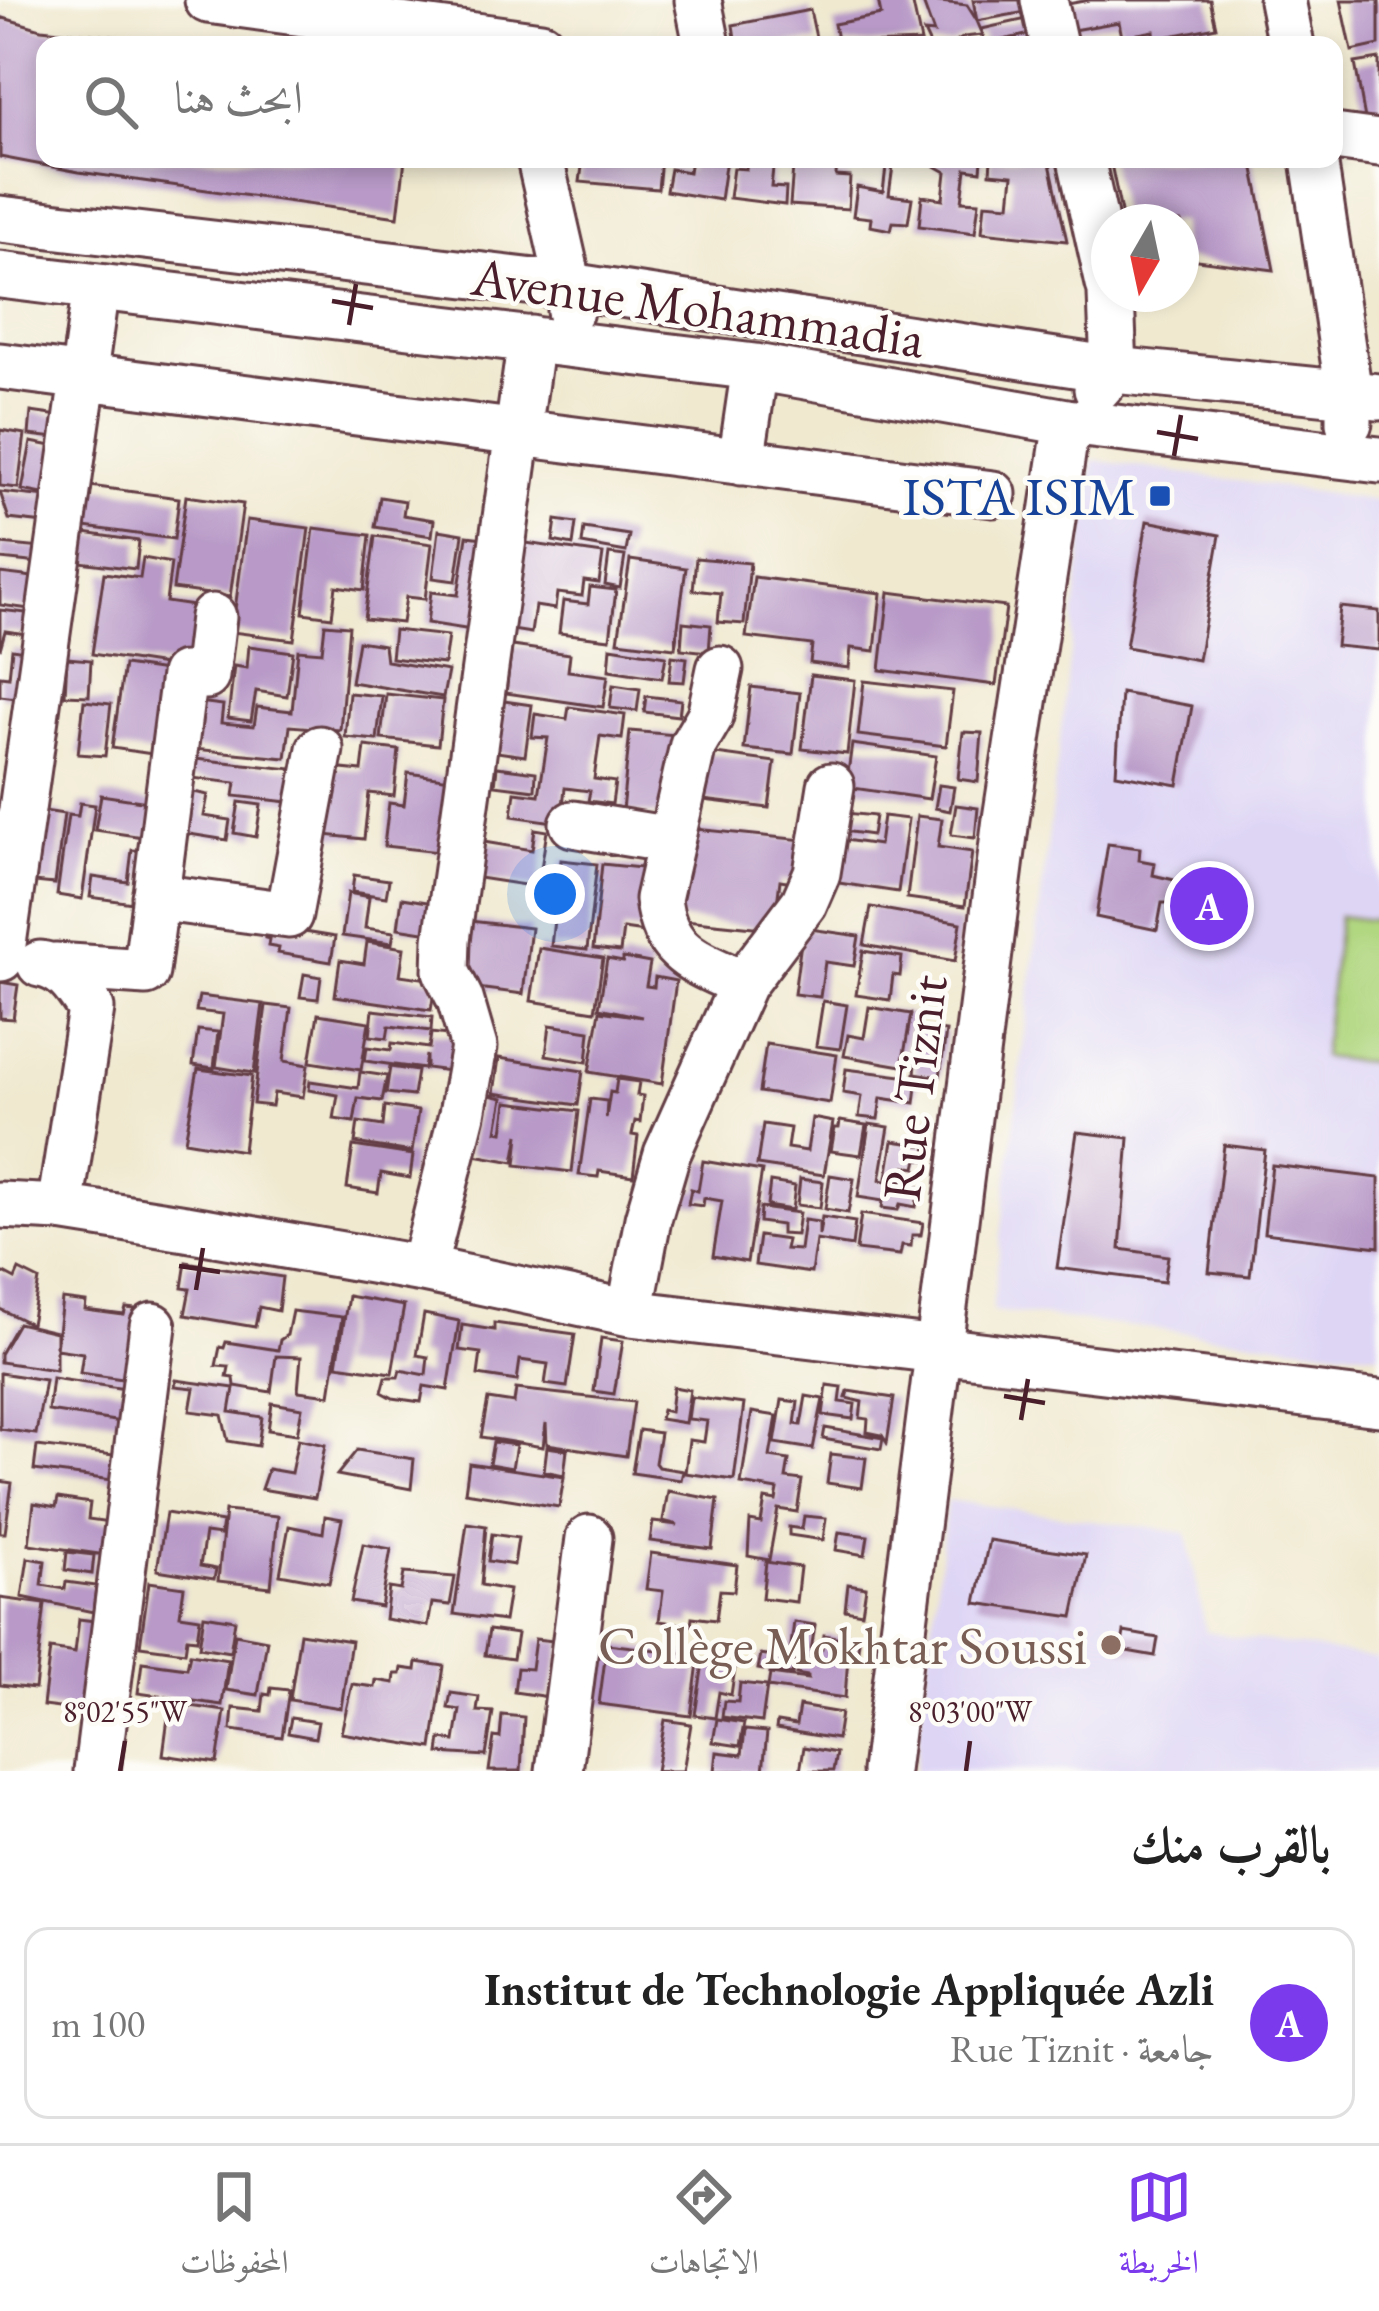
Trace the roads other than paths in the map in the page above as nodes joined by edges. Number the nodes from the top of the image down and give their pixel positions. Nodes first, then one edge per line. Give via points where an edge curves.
1 (208, 0) edge
2 (698, 0) edge
3 (1044, 0) edge
4 (1282, 0) edge
5 (303, 8) edge
6 (517, 33) edge
7 (704, 36) edge
8 (1052, 36) edge
9 (1290, 36) edge
10 (1343, 138) edge
11 (1379, 142) edge
12 (542, 168) edge
13 (1083, 168) edge
14 (1316, 168) edge
15 (1091, 204) edge
16 (0, 219) edge
17 (0, 275) edge
18 (569, 286) junction
19 (96, 287) junction
20 (1112, 312) edge
21 (551, 341) junction
22 (0, 366) edge
23 (754, 367) junction
24 (1114, 370) junction
25 (83, 376) junction
26 (1364, 396) edge
27 (1067, 422) junction
28 (516, 433) junction
29 (1364, 458) edge
30 (741, 461) junction
31 (993, 494) dead end
32 (213, 617) dead end
33 (720, 669) dead end
34 (320, 749) dead end
35 (831, 786) dead end
36 (572, 824) dead end
37 (670, 840) junction
38 (155, 897) junction
39 (0, 958) edge
40 (55, 966) junction
41 (743, 983) junction
42 (0, 1205) edge
43 (60, 1208) junction
44 (423, 1270) junction
45 (630, 1313) junction
46 (153, 1326) dead end
47 (937, 1352) junction
48 (1379, 1403) edge
49 (589, 1538) dead end
50 (97, 1771) edge
51 (559, 1771) edge
52 (885, 1771) edge

1 - 5 street
2 - 7 street
3 - 8 street
4 - 9 street
5 - 6 street
10 - 11 street
12 - 18 street
13 - 15 street
14 - 26 street
16 - 18 street, Avenue Mohammadia
17 - 19 street, Avenue Mohammadia
18 - 21 street
18 - 24 street, Avenue Mohammadia
19 - 21 street, Avenue Mohammadia
19 - 25 street
20 - 24 street
21 - 23 street, Avenue Mohammadia
21 - 28 street
22 - 25 street
23 - 27 street, Avenue Mohammadia
23 - 30 street
24 - 26 street, Avenue Mohammadia
24 - 27 street
25 - 28 street
25 - 39 street
26 - 29 street
27 - 29 street, Avenue Mohammadia
27 - 47 street, Rue Tiznit
28 - 30 street
28 - 44 street via 447,940 446,971 474,1047
30 - 31 street
32 - 38 street via 206,676 184,675
33 - 37 street
34 - 38 street via 289,915
35 - 41 street via 804,903
36 - 37 street
37 - 41 street via 660,923 689,958
38 - 40 street via 146,972
39 - 40 street
40 - 43 street via 91,1009
41 - 45 street via 667,1154
42 - 43 street
43 - 44 street
44 - 45 street
45 - 47 street
46 - 50 street
47 - 48 street
47 - 52 street, Rue Tiznit
49 - 51 street

